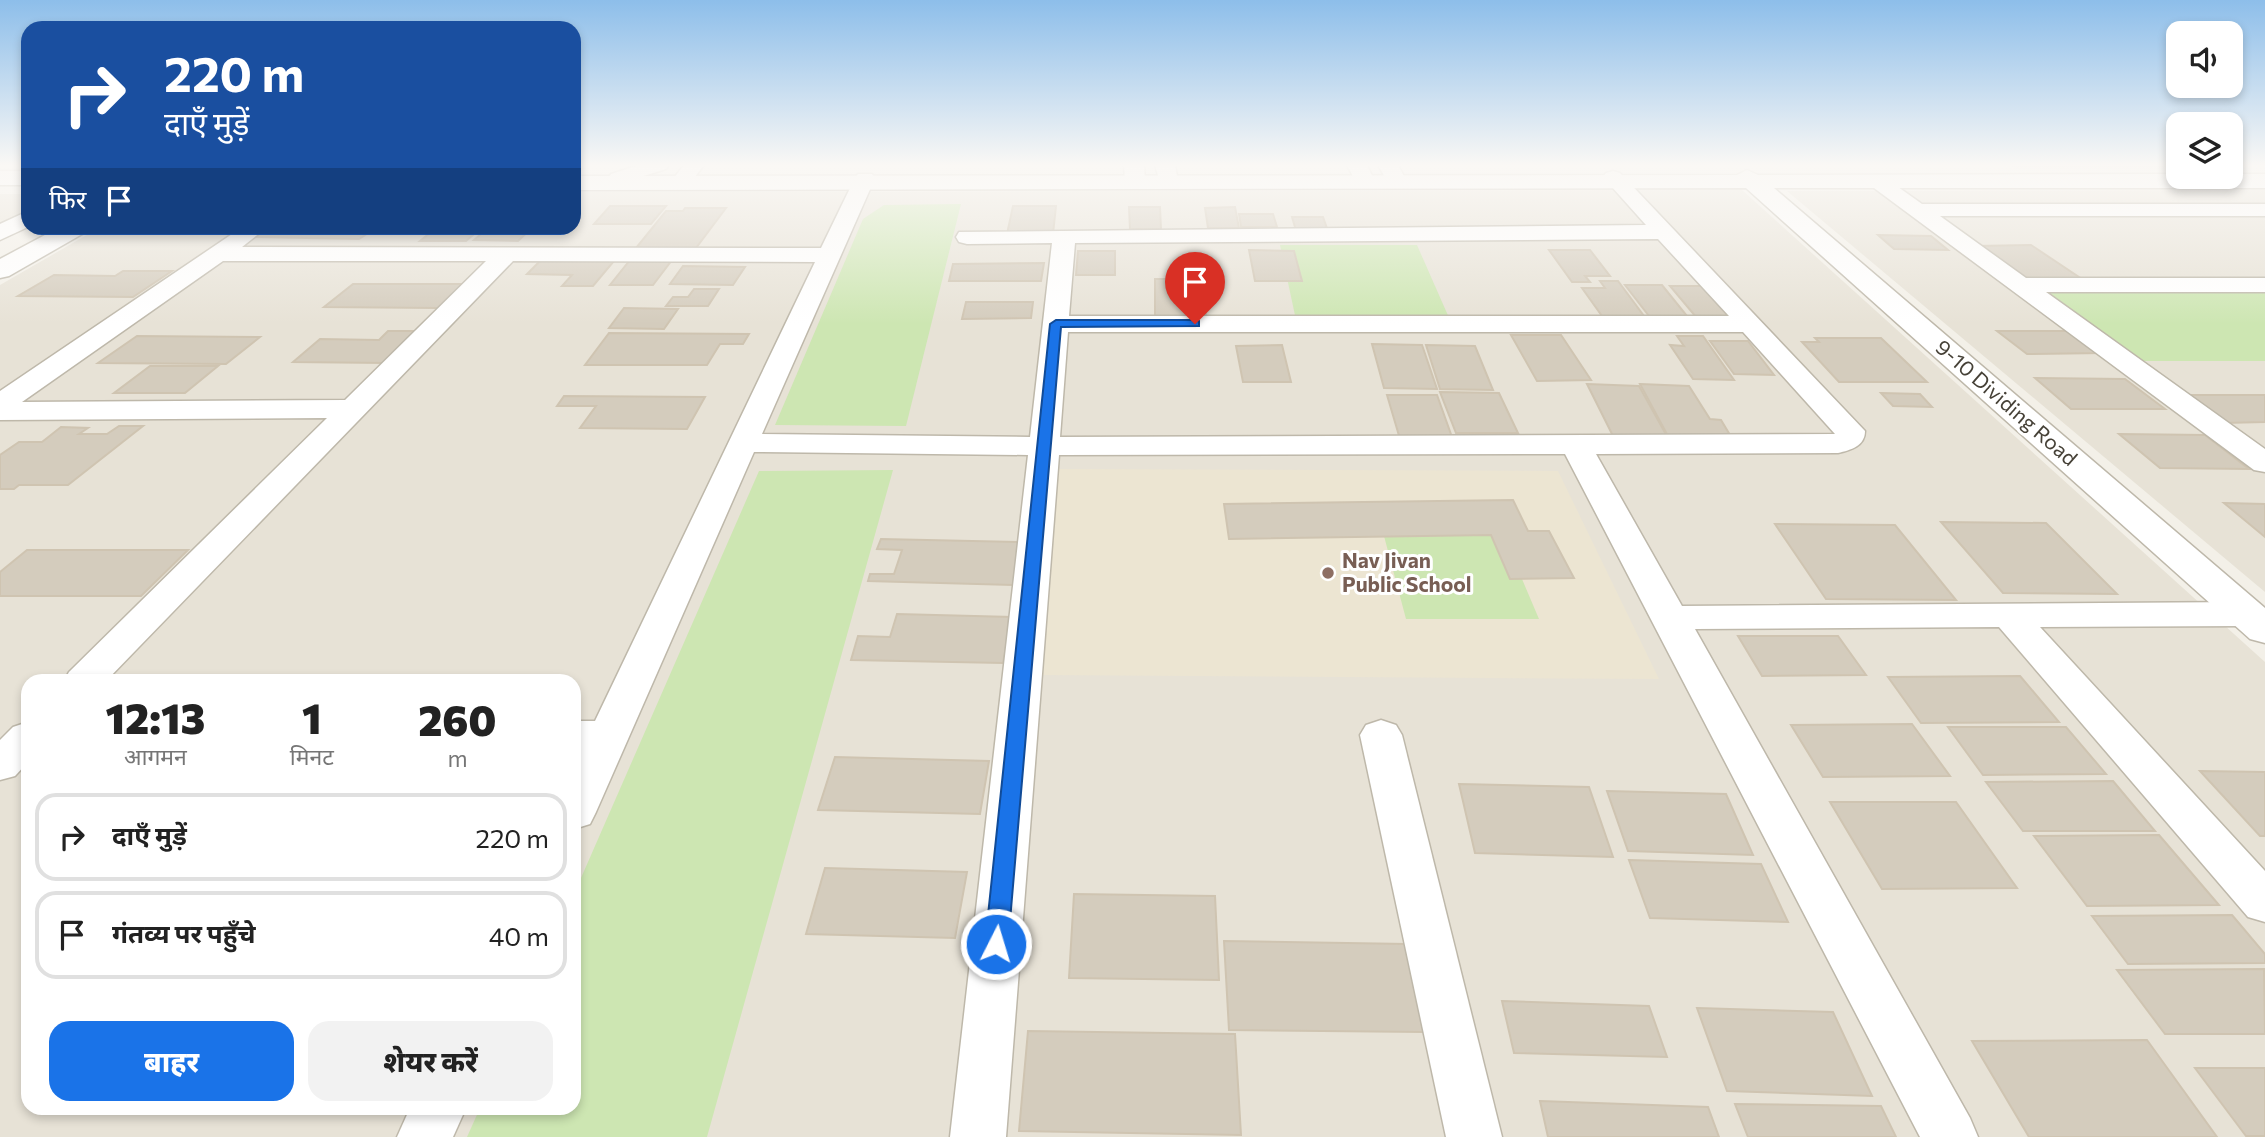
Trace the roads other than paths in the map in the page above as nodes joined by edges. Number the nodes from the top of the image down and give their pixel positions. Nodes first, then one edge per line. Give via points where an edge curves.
1 (847, 218) edge
2 (1653, 218) edge
3 (1795, 218) edge
4 (1929, 218) edge
5 (21, 222) edge
6 (1666, 232) junction
7 (0, 233) edge
8 (62, 235) edge
9 (244, 235) edge
10 (967, 237) dead end
11 (1064, 237) junction
12 (216, 254) junction
13 (506, 255) junction
14 (830, 255) junction
15 (0, 270) edge
16 (2021, 285) junction
17 (2265, 285) edge
18 (1056, 324) junction
19 (1752, 324) junction
20 (0, 404) edge
21 (353, 409) junction
22 (0, 411) edge
23 (744, 443) junction
24 (1575, 444) junction
25 (1044, 446) junction
26 (2265, 463) edge
27 (2009, 616) junction
28 (1670, 618) junction
29 (2256, 622) edge
30 (90, 674) edge
31 (0, 730) edge
32 (21, 731) edge
33 (1381, 735) dead end
34 (591, 736) edge
35 (21, 744) edge
36 (0, 765) edge
37 (581, 781) edge
38 (2265, 903) edge
39 (435, 1115) edge
40 (425, 1137) edge
41 (978, 1137) edge
42 (1474, 1137) edge
43 (1950, 1137) edge

1 - 14 street
2 - 6 street
3 - 29 street, 9-10 Dividing Road
4 - 16 street
5 - 7 street
6 - 11 street
6 - 19 street
8 - 15 street
9 - 12 street
10 - 11 street
11 - 18 street
12 - 13 street
12 - 20 street
13 - 14 street
13 - 21 street
14 - 23 street
16 - 17 street
16 - 26 street
18 - 19 street
18 - 25 street
19 - 24 street via 1850,431 1847,442
21 - 22 street
21 - 30 street
23 - 25 street
23 - 34 street
24 - 25 street
24 - 28 street
25 - 41 street
27 - 28 street
27 - 29 street
27 - 38 street
28 - 43 street
31 - 32 street
33 - 42 street
34 - 37 street
35 - 36 street
39 - 40 street

